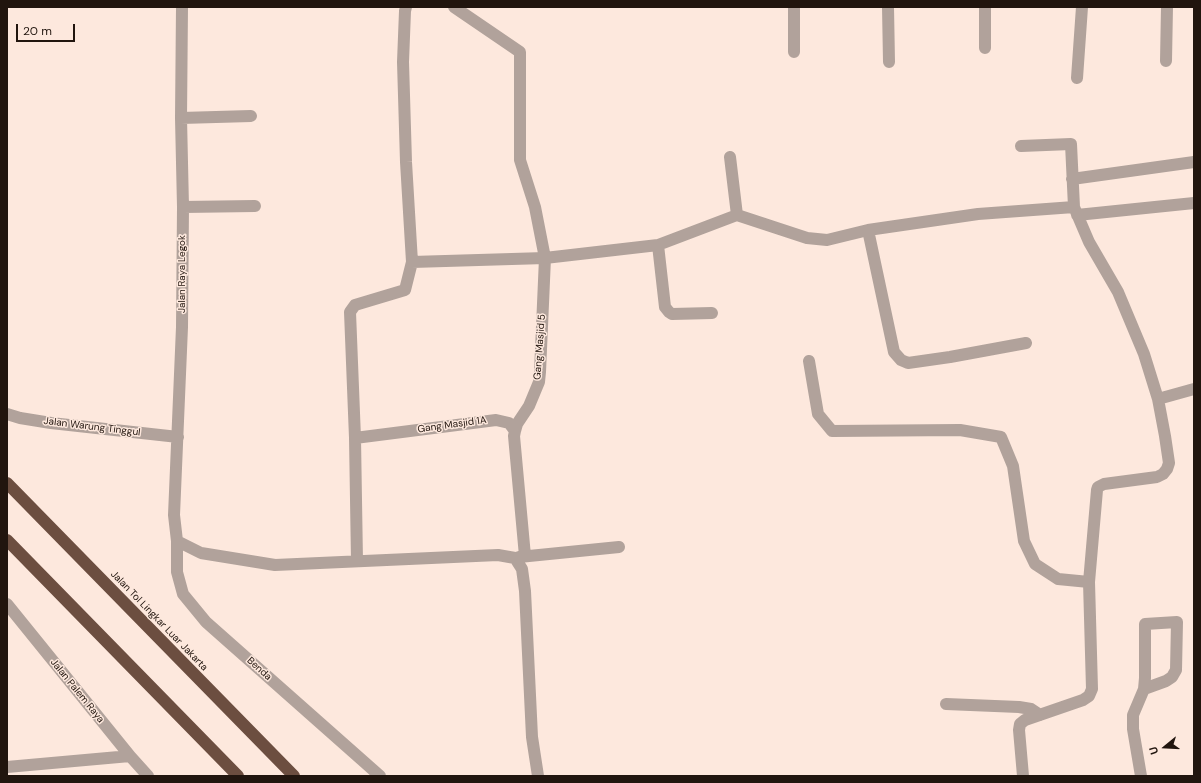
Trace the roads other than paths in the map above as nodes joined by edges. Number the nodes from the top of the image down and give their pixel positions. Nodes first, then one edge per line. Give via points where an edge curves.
1 (182, 7) edge
2 (406, 7) edge
3 (454, 7) edge
4 (794, 7) edge
5 (888, 7) edge
6 (985, 7) edge
7 (1082, 7) edge
8 (1167, 7) edge
9 (985, 48) dead end
10 (794, 52) dead end
11 (1166, 61) dead end
12 (889, 62) dead end
13 (1077, 78) dead end
14 (251, 116) dead end
15 (181, 118) junction
16 (1021, 146) dead end
17 (730, 157) dead end
18 (1194, 162) edge
19 (1072, 179) junction
20 (1194, 204) edge
21 (255, 206) dead end
22 (182, 207) junction
23 (1075, 211) junction
24 (737, 215) junction
25 (868, 230) junction
26 (658, 245) junction
27 (545, 258) junction
28 (412, 262) junction
29 (712, 313) dead end
30 (1026, 343) dead end
31 (809, 361) dead end
32 (1194, 389) edge
33 (1158, 399) junction
34 (7, 414) edge
35 (515, 430) junction
36 (178, 437) junction
37 (355, 438) junction
38 (7, 483) edge
39 (7, 540) edge
40 (177, 541) junction
41 (619, 547) dead end
42 (520, 557) junction
43 (356, 561) junction
44 (1089, 582) junction
45 (7, 604) edge
46 (1144, 689) junction
47 (946, 704) dead end
48 (1040, 715) junction
49 (130, 756) junction
50 (7, 767) edge
51 (148, 776) edge
52 (238, 776) edge
53 (294, 776) edge
54 (380, 776) edge
55 (538, 776) edge
56 (1023, 776) edge
57 (1141, 776) edge

1 - 15 street, Jalan Raya Legok
2 - 28 street via 403,62
3 - 27 street, Gang Masjid 5 via 520,52 520,160 535,207
4 - 10 street
5 - 12 street
6 - 9 street
7 - 13 street
8 - 11 street
14 - 15 street
15 - 22 street, Jalan Raya Legok
16 - 19 street via 1071,144
17 - 24 street
18 - 19 street
19 - 23 street
20 - 23 street
21 - 22 street
22 - 36 street, Jalan Raya Legok via 182,327
23 - 25 street via 978,214
23 - 33 street via 1089,242 1118,292 1144,354
24 - 25 street via 807,238 827,240
24 - 26 street
25 - 30 street via 894,352 902,360 908,363
26 - 27 street
26 - 29 street via 665,307 672,314
27 - 28 street
27 - 35 street, Gang Masjid 5 via 539,382
28 - 37 street via 405,290 355,305 350,312
31 - 44 street via 818,414 832,431 960,430 1001,437 1013,466 1024,541 1035,564 1058,579
32 - 33 street
33 - 44 street via 1168,469 1157,477 1098,487
34 - 36 street, Jalan Warung Tinggul via 51,423
35 - 37 street, Gang Masjid 1A via 509,423 496,420
35 - 42 street
36 - 40 street, Jalan Raya Legok via 174,515
37 - 43 street
38 - 53 highway, Jalan Tol Lingkar Luar Jakarta
39 - 52 highway
40 - 43 street via 201,553 275,565
40 - 54 street, Benda via 177,572 183,594 206,622
41 - 42 street
42 - 43 street via 498,555
42 - 55 street via 525,591 532,737
44 - 48 street via 1092,689 1089,696 1083,700
45 - 49 street, Jalan Palem Raya
46 - 46 street via 1166,681 1176,670 1177,622 1145,624
46 - 57 street via 1133,715
47 - 48 street via 1019,707 1031,709
48 - 56 street via 1020,724
49 - 50 street
49 - 51 street, Jalan Palem Raya

